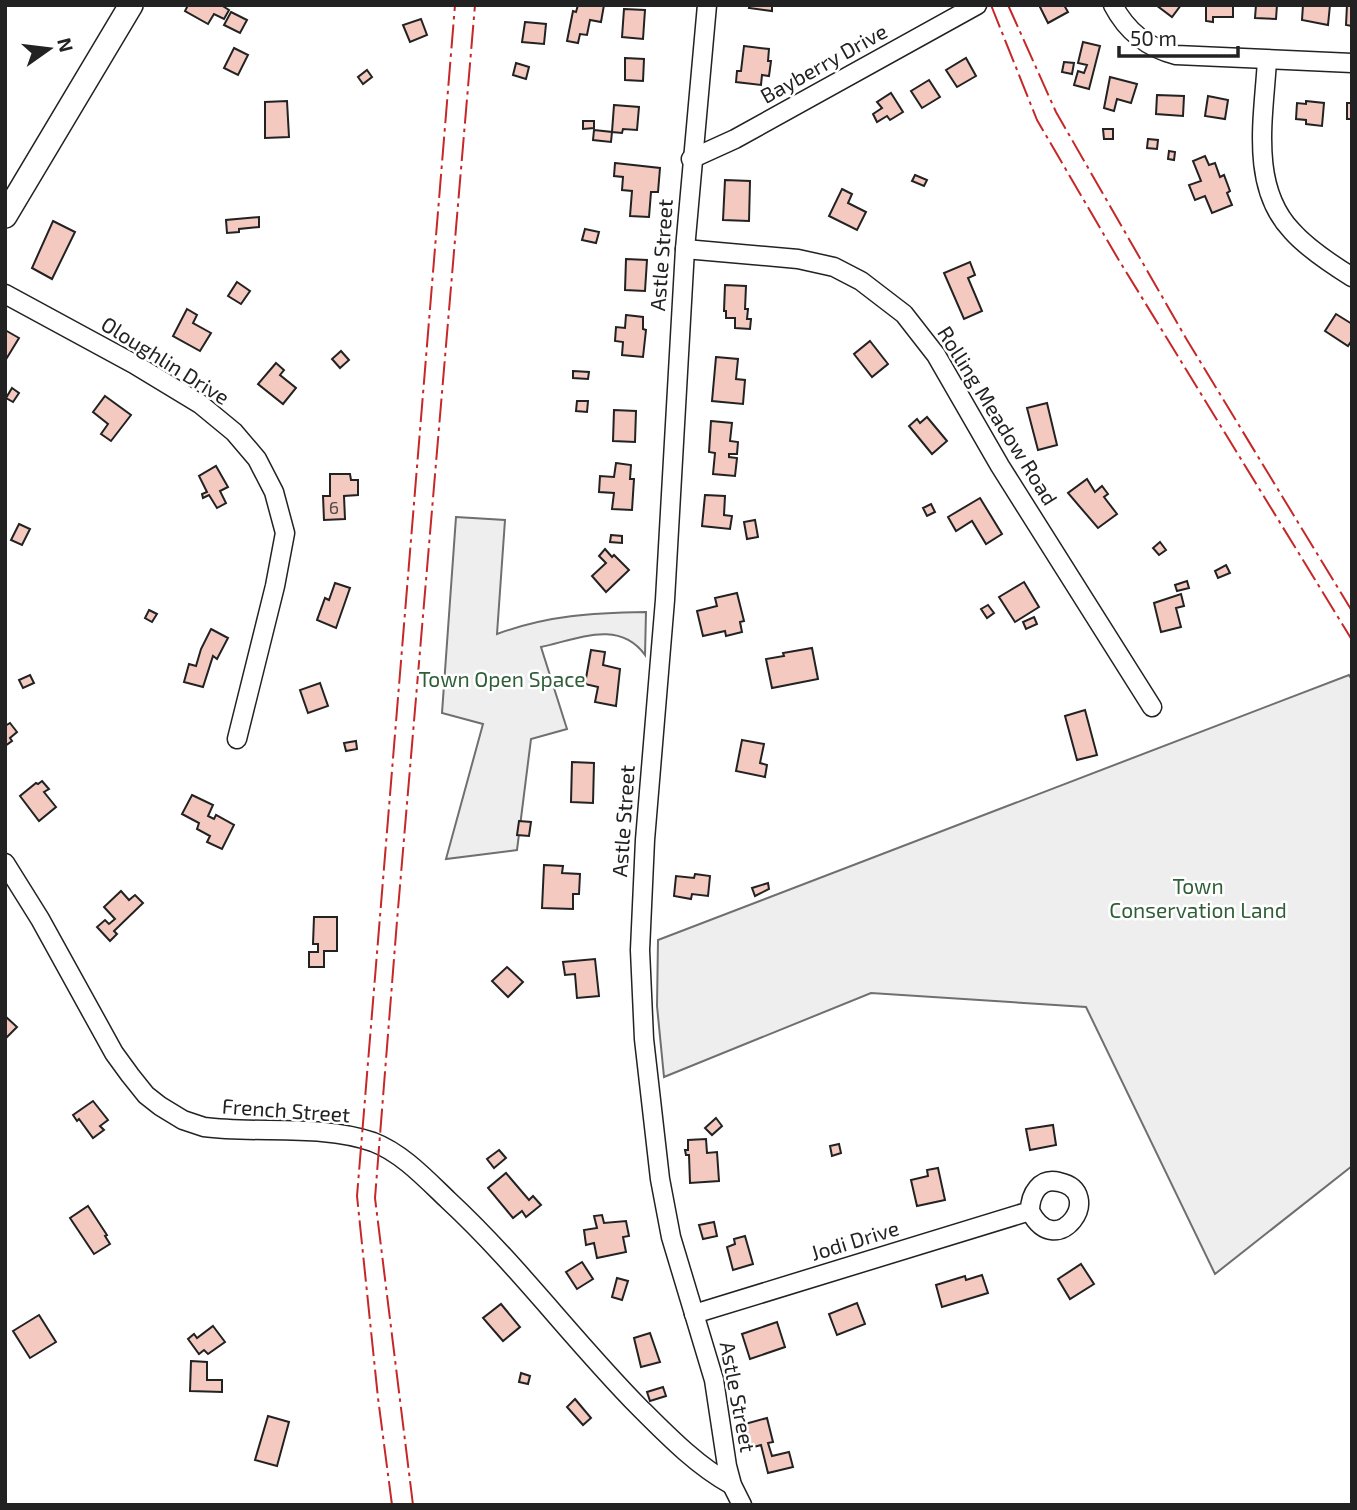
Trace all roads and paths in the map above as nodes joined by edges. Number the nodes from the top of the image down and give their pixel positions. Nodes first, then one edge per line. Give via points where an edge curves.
1 (131, 5) edge
2 (707, 5) edge
3 (977, 5) edge
4 (1113, 5) edge
5 (1267, 60) junction
6 (1352, 63) edge
7 (691, 159) junction
8 (5, 216) edge
9 (685, 249) junction
10 (1352, 277) edge
11 (5, 294) edge
12 (1152, 707) dead end
13 (237, 739) dead end
14 (5, 863) edge
15 (1030, 1211) dead end
16 (694, 1314) junction
17 (732, 1485) junction
18 (742, 1505) edge

1 - 8 main road
2 - 7 street, Astle Street
3 - 7 street, Bayberry Drive via 758,127
4 - 5 street via 1129,29 1159,50 1185,56
5 - 6 street
5 - 10 street via 1263,158 1271,198 1292,232
7 - 9 street, Astle Street
9 - 12 street, Rolling Meadow Road via 798,259 834,267 904,314 936,355 1000,466
9 - 16 street, Astle Street via 640,950 644,1039 660,1179
11 - 13 street, Oloughlin Drive via 200,404 257,459 274,492 285,533
14 - 17 street, French Street via 114,1053 146,1095 183,1121 204,1128 343,1135 389,1150 482,1233 654,1422 711,1474
15 - 16 street, Jodi Drive
16 - 17 street, Astle Street via 714,1380
17 - 18 street, Astle Street

